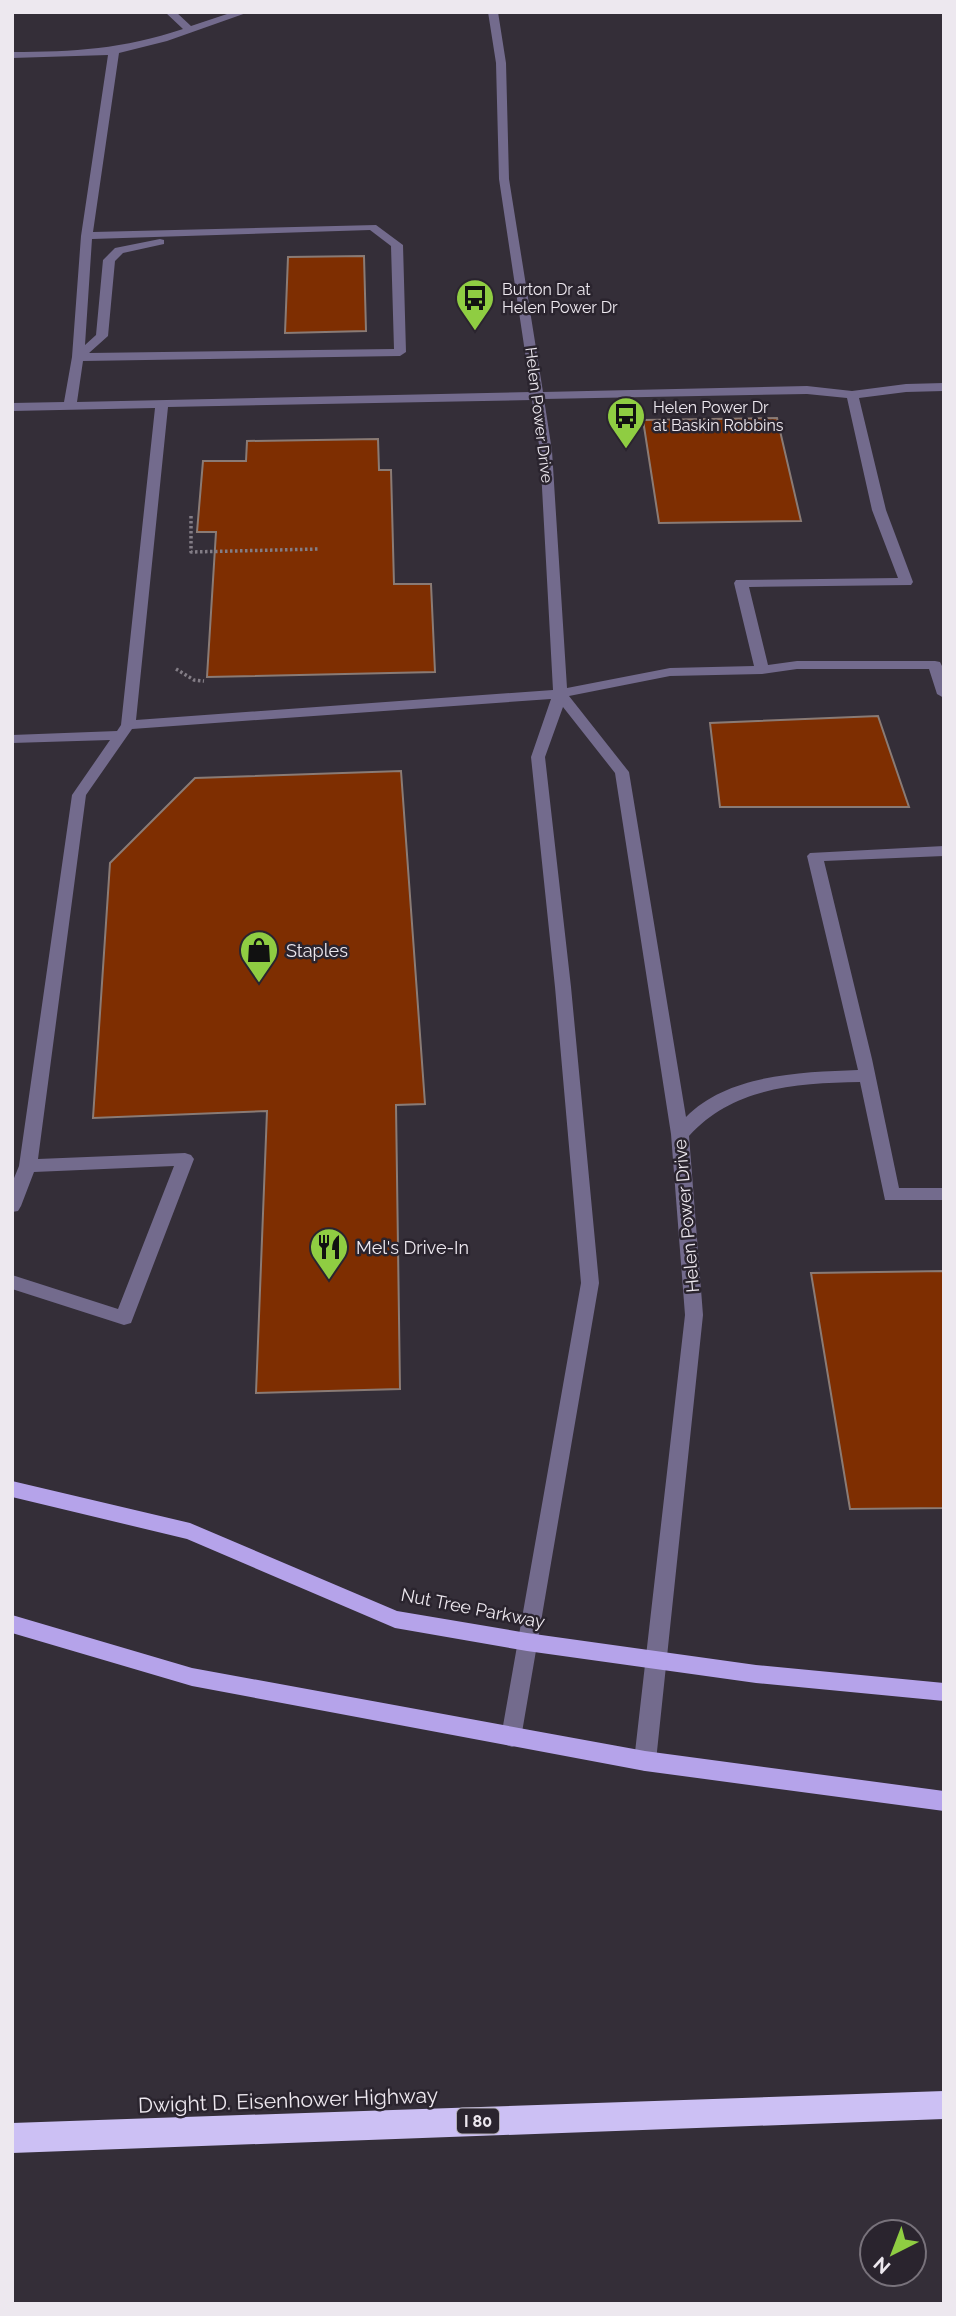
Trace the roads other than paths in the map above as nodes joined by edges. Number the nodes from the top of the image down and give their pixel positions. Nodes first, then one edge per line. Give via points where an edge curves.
1 (170, 12) edge
2 (244, 12) edge
3 (493, 12) edge
4 (188, 29) junction
5 (114, 51) junction
6 (12, 55) edge
7 (372, 227) junction
8 (87, 236) junction
9 (78, 357) junction
10 (944, 387) edge
11 (537, 394) junction
12 (852, 396) junction
13 (163, 403) junction
14 (70, 405) junction
15 (12, 407) edge
16 (762, 670) junction
17 (559, 694) junction
18 (944, 694) edge
19 (124, 730) junction
20 (12, 738) edge
21 (944, 851) edge
22 (866, 1076) junction
23 (680, 1134) junction
24 (28, 1166) junction
25 (944, 1194) edge
26 (12, 1206) edge
27 (12, 1282) edge
28 (12, 1489) edge
29 (12, 1625) edge
30 (527, 1642) junction
31 (658, 1661) junction
32 (944, 1692) edge
33 (512, 1737) junction
34 (645, 1761) junction
35 (944, 1801) edge
36 (944, 2105) edge
37 (12, 2138) edge

1 - 4 street
2 - 4 street
3 - 11 street, Helen Power Drive via 501,63 504,179
4 - 5 street
5 - 6 street
5 - 8 street
7 - 8 street
7 - 9 street via 348,237 149,242 120,250 109,261 102,336
7 - 9 street via 397,245 400,352
8 - 9 street
9 - 14 street
10 - 12 street
11 - 12 street via 807,390
11 - 13 street
11 - 17 street, Helen Power Drive via 546,451
12 - 16 street via 879,510 906,582 741,583
13 - 14 street
13 - 19 street
14 - 15 street
16 - 17 street via 657,673
16 - 18 street via 797,665 935,665
17 - 19 street
17 - 23 street, Helen Power Drive via 622,772
17 - 30 street, Helen Power Drive via 538,757 590,1283
19 - 20 street
19 - 24 street via 79,795
21 - 22 street via 815,856
22 - 23 street via 796,1078 748,1090 703,1112
22 - 25 street via 891,1195
23 - 31 street, Helen Power Drive via 694,1315
24 - 26 street
24 - 27 street via 185,1159 124,1318
28 - 30 main road, Nut Tree Parkway via 190,1531 395,1619
29 - 33 main road via 192,1677
30 - 31 main road, Nut Tree Parkway
30 - 33 street, Helen Power Drive
31 - 32 main road, Nut Tree Parkway
31 - 34 street, Helen Power Drive
33 - 34 main road
34 - 35 main road
36 - 37 highway, Dwight D. Eisenhower Highway / I 80

